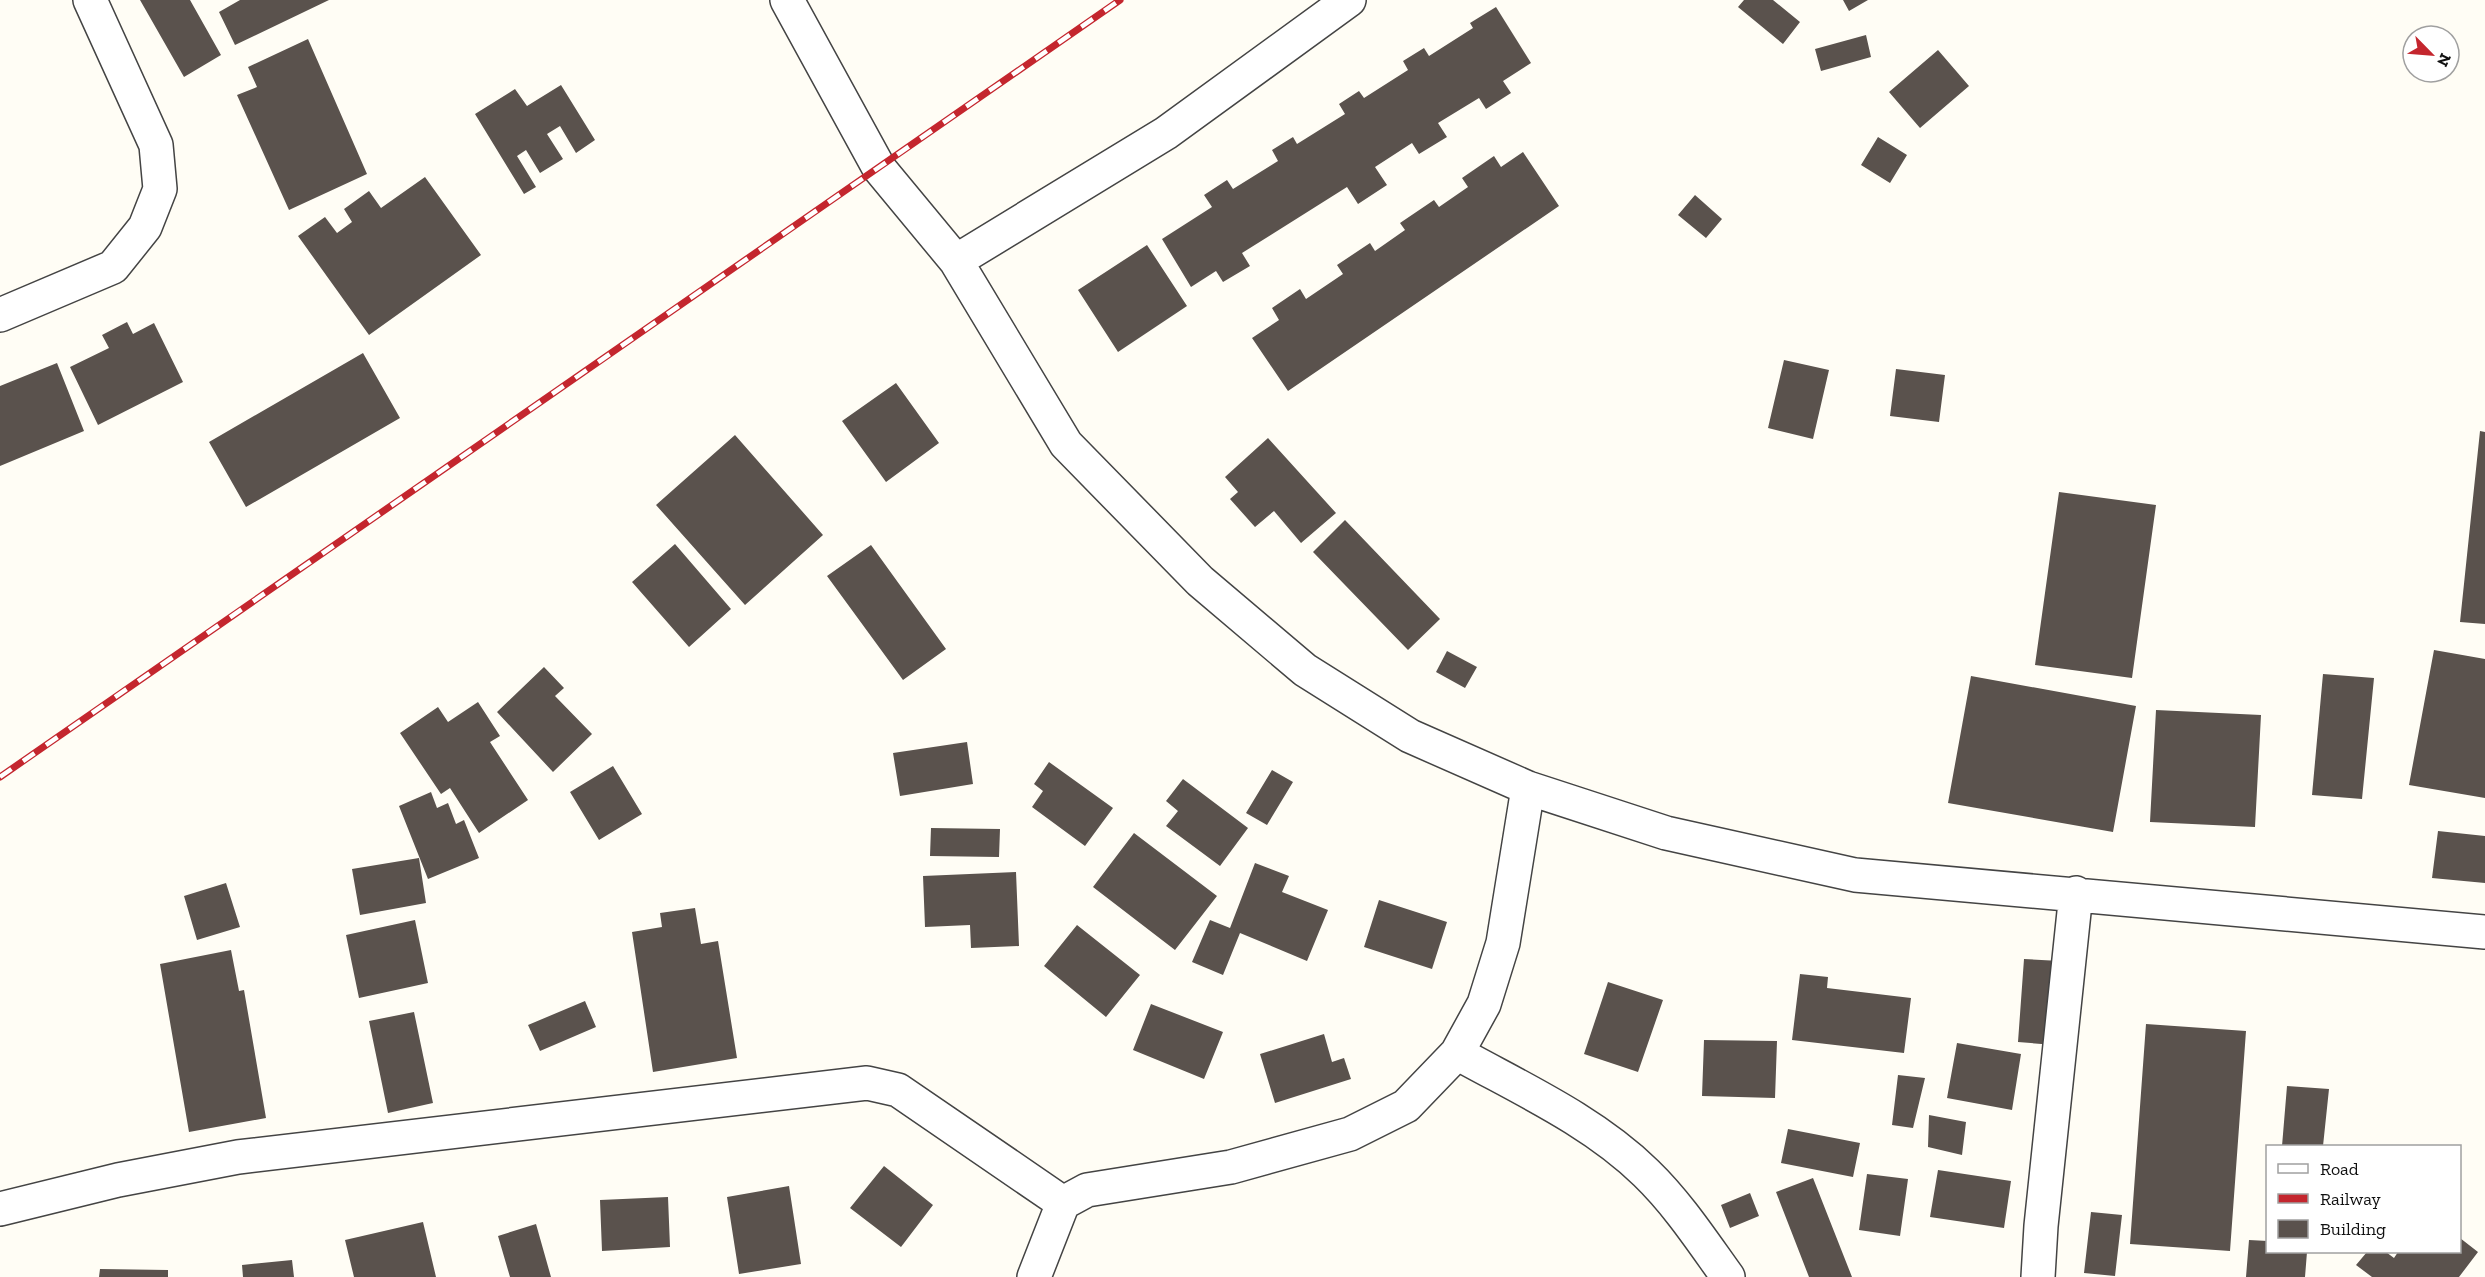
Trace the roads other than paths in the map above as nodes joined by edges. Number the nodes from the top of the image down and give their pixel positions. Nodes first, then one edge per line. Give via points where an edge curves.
1 (90, 0) edge
2 (787, 0) edge
3 (1349, 0) edge
4 (956, 261) junction
5 (0, 315) edge
6 (1527, 788) junction
7 (2076, 893) junction
8 (2485, 932) edge
9 (1456, 1053) junction
10 (1063, 1203) junction
11 (0, 1209) edge
12 (1034, 1277) edge
13 (1728, 1277) edge
14 (2038, 1277) edge

1 - 5 street via 156,145 160,189 145,227 113,267
2 - 4 street via 879,168
3 - 4 street via 1166,132
4 - 6 street via 1066,444 1200,581 1305,670 1410,736
6 - 7 street via 1666,833 1855,875
6 - 9 street via 1503,943 1484,1004
7 - 8 street
7 - 14 street
9 - 10 street via 1406,1106 1350,1134 1231,1167 1087,1190
9 - 13 street via 1608,1141 1680,1209
10 - 11 street via 898,1090 867,1083 238,1157 118,1180
10 - 12 street

